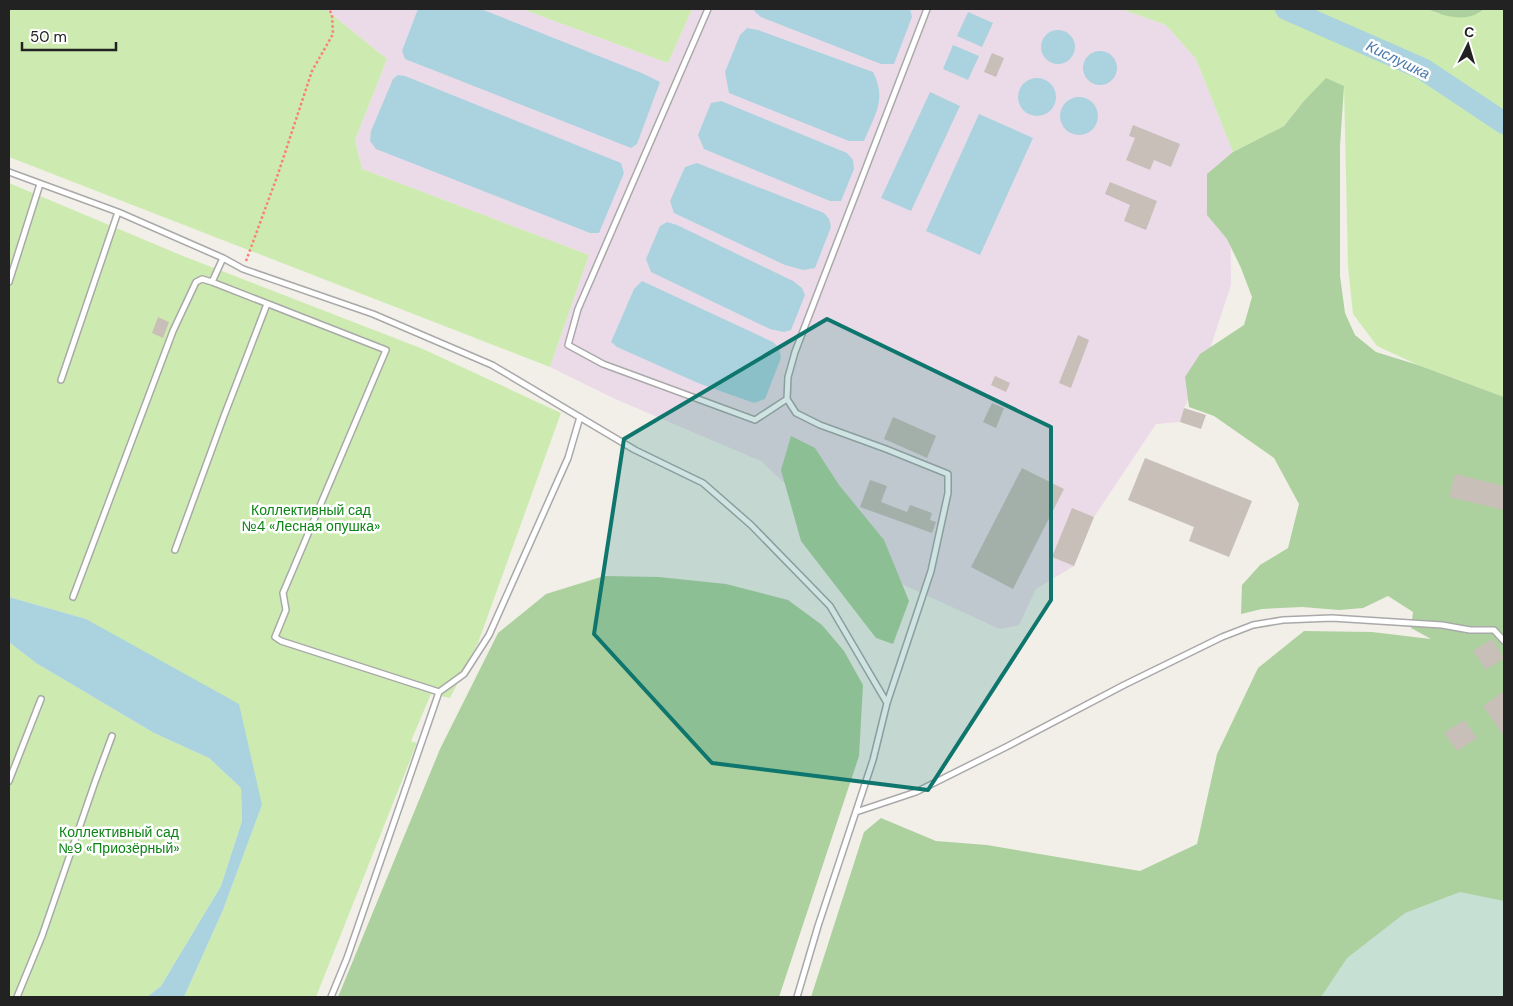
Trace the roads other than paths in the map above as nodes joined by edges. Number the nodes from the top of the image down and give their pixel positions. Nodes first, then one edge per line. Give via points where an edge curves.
1 (708, 9) edge
2 (927, 9) edge
3 (9, 172) edge
4 (40, 184) junction
5 (118, 212) junction
6 (224, 258) junction
7 (9, 282) edge
8 (212, 282) junction
9 (268, 304) junction
10 (61, 380) dead end
11 (787, 399) junction
12 (580, 417) junction
13 (175, 550) dead end
14 (73, 597) dead end
15 (1504, 641) edge
16 (439, 692) junction
17 (41, 699) dead end
18 (887, 703) junction
19 (112, 736) dead end
20 (9, 781) edge
21 (856, 812) junction
22 (17, 997) edge
23 (331, 997) edge
24 (796, 997) edge

1 - 11 lane via 578,309 568,345 603,364 755,420
2 - 11 lane via 795,352 788,377
3 - 4 lane
4 - 5 lane
4 - 7 lane
5 - 6 lane
5 - 10 lane
6 - 8 lane
6 - 12 lane via 243,269 373,314 492,365
8 - 9 lane
8 - 14 lane via 202,279 196,282 173,331
9 - 13 lane
9 - 16 lane via 386,350 283,593 286,610 275,637
11 - 18 lane via 796,413 820,425 948,474 948,493 931,571
12 - 16 lane via 568,458 489,635 464,674
12 - 18 lane via 635,450 703,484 751,525 830,606
15 - 21 lane via 1494,630 1442,625 1332,618 1253,625 1124,685 916,792
16 - 23 lane
17 - 20 lane
18 - 21 lane
19 - 22 lane via 42,936
21 - 24 lane

